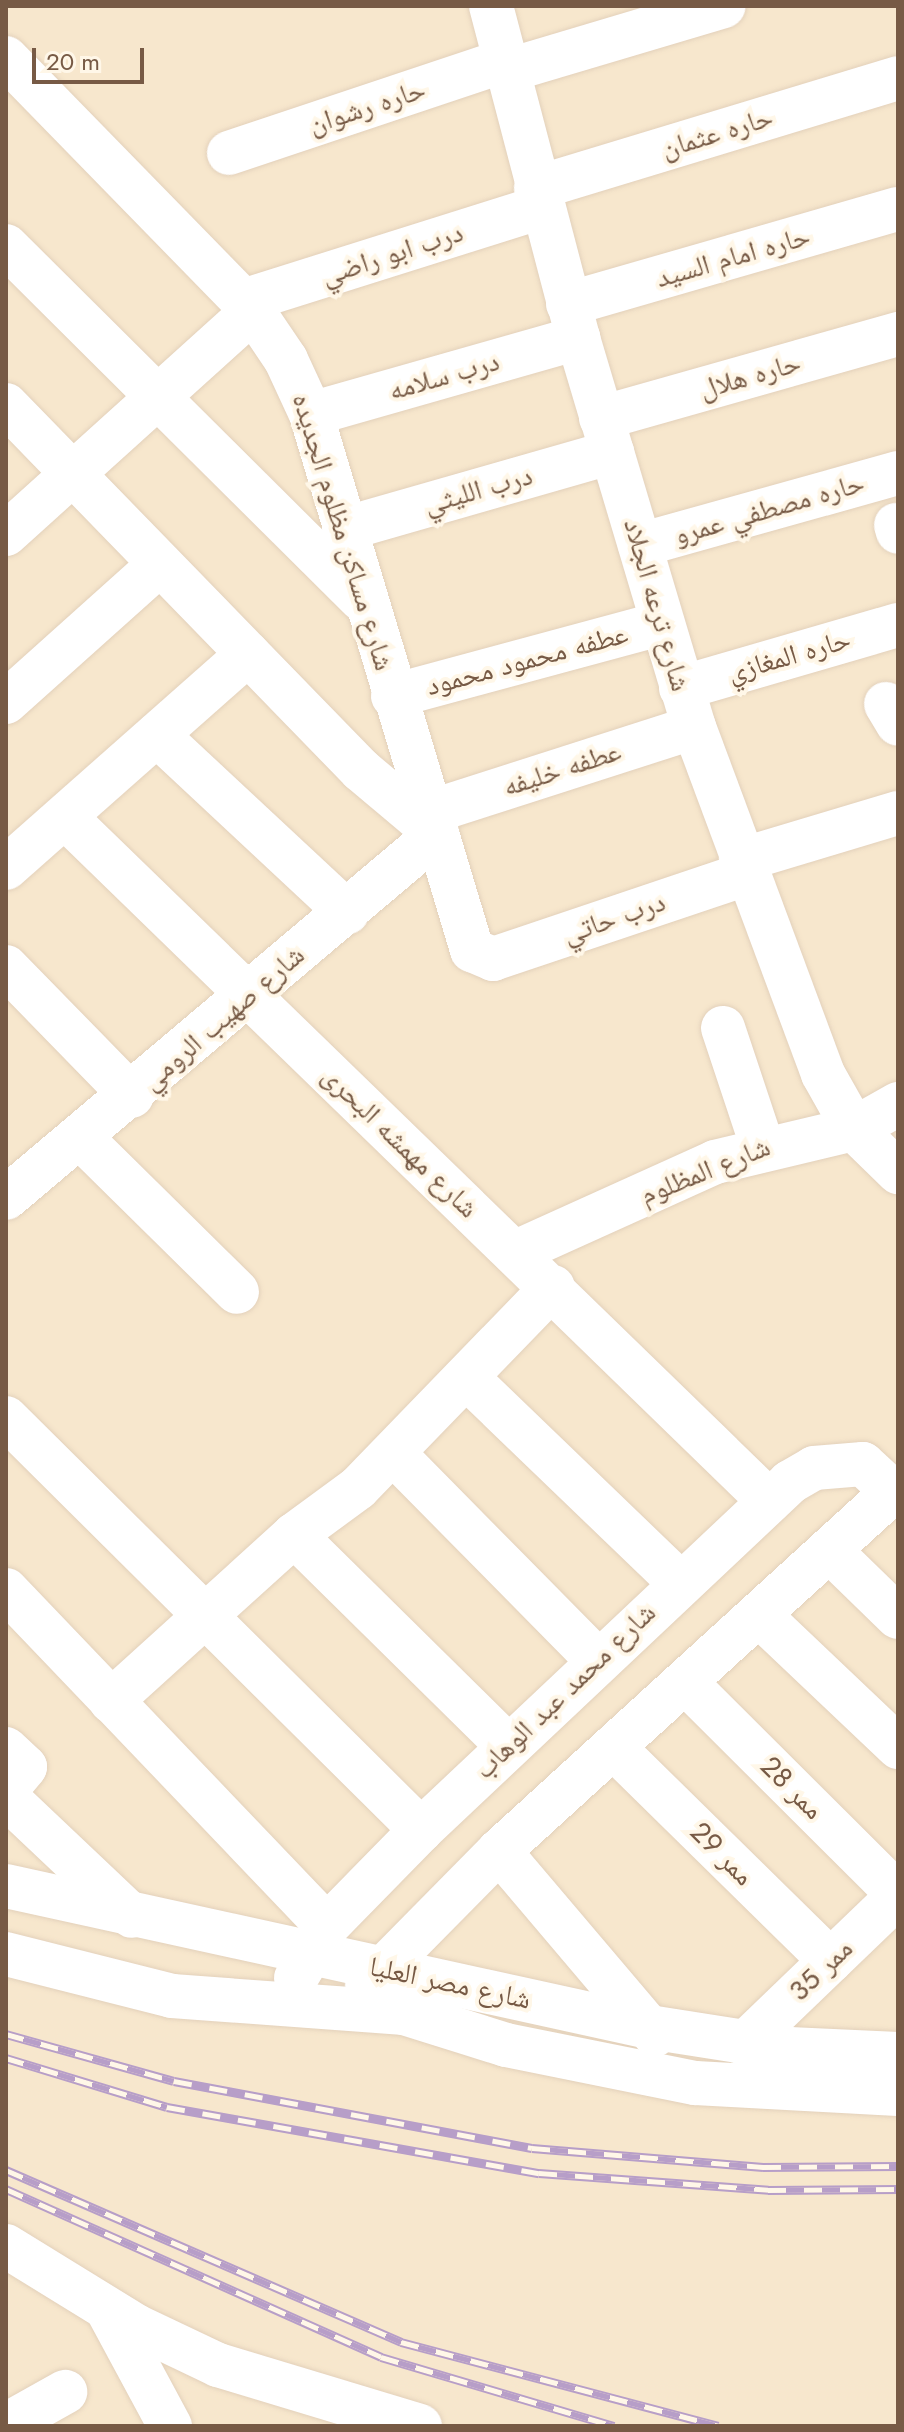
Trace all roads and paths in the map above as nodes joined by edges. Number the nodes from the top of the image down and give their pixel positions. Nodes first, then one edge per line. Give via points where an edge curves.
1 (491, 6) edge
2 (724, 6) edge
3 (6, 58) edge
4 (505, 66) junction
5 (898, 78) edge
6 (229, 153) dead end
7 (539, 197) junction
8 (898, 209) edge
9 (6, 246) edge
10 (248, 306) junction
11 (573, 321) junction
12 (898, 334) edge
13 (158, 397) junction
14 (6, 405) edge
15 (311, 414) junction
16 (607, 435) junction
17 (898, 473) edge
18 (73, 474) junction
19 (344, 529) junction
20 (6, 534) edge
21 (640, 545) junction
22 (160, 564) junction
23 (363, 601) junction
24 (660, 624) junction
25 (898, 625) edge
26 (248, 654) junction
27 (393, 696) junction
28 (6, 702) edge
29 (687, 707) junction
30 (157, 735) junction
31 (898, 813) edge
32 (65, 817) junction
33 (434, 823) junction
34 (744, 867) junction
35 (6, 868) edge
36 (347, 912) junction
37 (481, 959) joint
38 (6, 967) edge
39 (248, 997) junction
40 (723, 1028) dead end
41 (132, 1096) junction
42 (898, 1104) edge
43 (854, 1129) junction
44 (81, 1138) junction
45 (762, 1145) junction
46 (898, 1172) edge
47 (6, 1198) edge
48 (516, 1252) junction
49 (553, 1287) junction
50 (237, 1292) dead end
51 (466, 1377) junction
52 (6, 1418) edge
53 (394, 1454) junction
54 (895, 1490) edge
55 (769, 1501) junction
56 (294, 1535) junction
57 (829, 1550) junction
58 (680, 1583) junction
59 (6, 1590) edge
60 (759, 1615) junction
61 (898, 1617) edge
62 (202, 1618) junction
63 (597, 1660) junction
64 (685, 1682) junction
65 (111, 1701) junction
66 (508, 1746) junction
67 (613, 1747) junction
68 (898, 1747) edge
69 (6, 1749) edge
70 (6, 1790) edge
71 (6, 1797) edge
72 (421, 1830) junction
73 (499, 1851) junction
74 (6, 1886) edge
75 (898, 1895) edge
76 (134, 1918) junction
77 (316, 1940) junction
78 (6, 1954) edge
79 (831, 1961) junction
80 (383, 1967) junction
81 (285, 2005) junction
82 (347, 2008) junction
83 (649, 2027) junction
84 (744, 2044) junction
85 (898, 2054) edge
86 (695, 2083) junction
87 (898, 2094) edge
88 (6, 2246) edge
89 (107, 2309) junction
90 (65, 2392) dead end
91 (336, 2418) edge
92 (6, 2425) edge
93 (170, 2426) edge
94 (420, 2426) edge

1 - 4 street, شارع ترعه الجلاد
2 - 4 street, حاره رشوان
3 - 10 street, شارع مساكن مظلوم الجديده
4 - 6 street, حاره رشوان
4 - 7 street, شارع ترعه الجلاد
5 - 7 street, حاره عثمان
7 - 10 street, درب ابو راضي
7 - 11 street, شارع ترعه الجلاد
8 - 11 street, حاره امام السيد
9 - 13 street
10 - 13 street
10 - 15 street, شارع مساكن مظلوم الجديده
11 - 15 street, درب سلامه
11 - 16 street, شارع ترعه الجلاد
12 - 16 street, حاره هلال
13 - 18 street
13 - 23 street
14 - 18 street
15 - 19 street, شارع مساكن مظلوم الجديده
16 - 19 street, درب الليثي
16 - 21 street, شارع ترعه الجلاد
17 - 21 street, حاره مصطفي عمرو
18 - 20 street
18 - 22 street
19 - 23 street, شارع مساكن مظلوم الجديده
21 - 24 street, شارع ترعه الجلاد
22 - 26 street
22 - 28 street
23 - 27 street, شارع مساكن مظلوم الجديده
24 - 27 street, عطفه محمود محمود
24 - 29 street, شارع ترعه الجلاد
25 - 29 street, حاره المغازي
26 - 30 street
26 - 33 street via 361,770
27 - 33 street, شارع مساكن مظلوم الجديده
29 - 33 street, عطفه خليفه
29 - 34 street, شارع ترعه الجلاد
30 - 32 street
30 - 36 street
31 - 34 street, درب حاتي
32 - 35 street
32 - 39 street, شارع مهمشه البحرى
33 - 36 street, شارع صهيب الرومي
33 - 37 street, شارع مساكن مظلوم الجديده via 472,950
34 - 37 street, درب حاتي
34 - 43 street, شارع ترعه الجلاد via 823,1074
36 - 39 street, شارع صهيب الرومي
38 - 41 street
39 - 41 street, شارع صهيب الرومي
39 - 48 street, شارع مهمشه البحرى
40 - 45 street
41 - 44 street, شارع صهيب الرومي
42 - 43 street, شارع المظلوم
43 - 45 street, شارع المظلوم
43 - 46 street, شارع ترعه الجلاد
44 - 47 street, شارع صهيب الرومي
44 - 50 street
45 - 48 street, شارع المظلوم
48 - 49 street, شارع مهمشه البحرى
49 - 51 street
49 - 55 street, شارع مهمشه البحرى
51 - 53 street
51 - 58 street
52 - 62 street
53 - 56 street
53 - 63 street
54 - 55 street, شارع محمد عبد الوهاب via 863,1464 838,1463 814,1468
54 - 57 street, شارع محمد عبد الوهاب
55 - 58 street, شارع محمد عبد الوهاب
56 - 62 street
56 - 66 street
57 - 60 street, شارع محمد عبد الوهاب
57 - 61 street
58 - 63 street, شارع محمد عبد الوهاب
59 - 65 street
60 - 64 street, شارع محمد عبد الوهاب
60 - 68 street
62 - 65 street
62 - 72 street
63 - 66 street, شارع محمد عبد الوهاب
64 - 67 street, شارع محمد عبد الوهاب
64 - 75 street, ممر 28
65 - 77 street
66 - 72 street, شارع محمد عبد الوهاب
67 - 73 street, شارع محمد عبد الوهاب
67 - 79 street, ممر 29
69 - 70 street via 25,1767
71 - 76 street
72 - 77 street, شارع محمد عبد الوهاب
73 - 80 street, شارع محمد عبد الوهاب
73 - 83 street
74 - 76 street, شارع مصر العليا
75 - 79 street, ممر 35
76 - 77 street, شارع مصر العليا
77 - 80 street, شارع مصر العليا
77 - 81 street, شارع محمد عبد الوهاب
78 - 81 street, شارع مصر العليا via 172,1996
79 - 84 street, ممر 35
80 - 82 street, شارع محمد عبد الوهاب
80 - 83 street, شارع مصر العليا
81 - 82 street, شارع مصر العليا
82 - 86 street, شارع مصر العليا via 404,2013 520,2048
83 - 84 street, شارع مصر العليا
83 - 86 street
84 - 85 street, شارع مصر العليا
86 - 87 street, شارع مصر العليا
88 - 89 street
89 - 91 street
89 - 93 street
90 - 92 street
91 - 94 street

